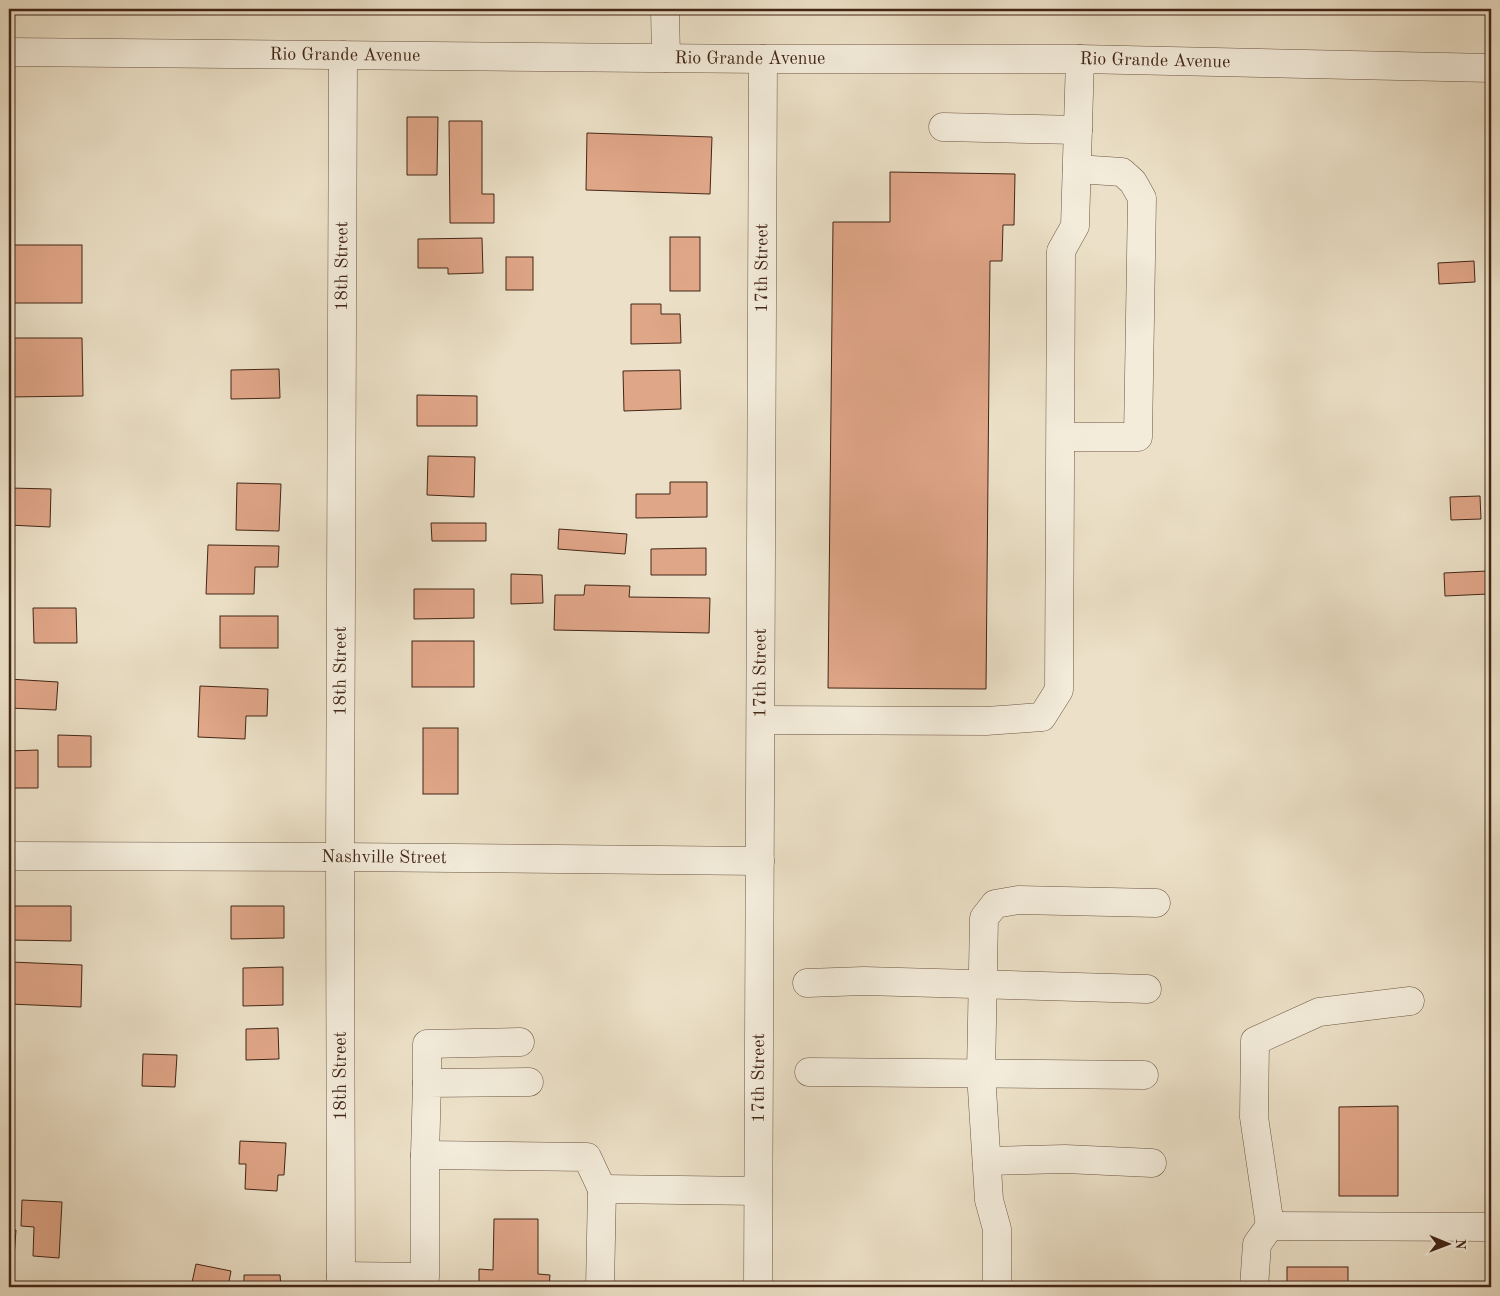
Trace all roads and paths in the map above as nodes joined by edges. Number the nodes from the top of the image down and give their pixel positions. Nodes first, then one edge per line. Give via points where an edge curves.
1 (666, 9) edge
2 (9, 52) edge
3 (343, 55) junction
4 (666, 58) junction
5 (763, 59) junction
6 (1080, 59) junction
7 (1491, 68) edge
8 (943, 127) dead end
9 (1078, 130) junction
10 (1077, 169) junction
11 (1061, 437) junction
12 (761, 720) junction
13 (9, 856) edge
14 (340, 857) junction
15 (760, 862) junction
16 (1156, 903) dead end
17 (807, 983) dead end
18 (983, 985) junction
19 (1147, 989) dead end
20 (1410, 1001) dead end
21 (520, 1042) dead end
22 (809, 1072) dead end
23 (981, 1073) junction
24 (1144, 1075) dead end
25 (528, 1082) dead end
26 (427, 1083) junction
27 (425, 1155) junction
28 (987, 1161) junction
29 (1152, 1163) dead end
30 (602, 1189) junction
31 (758, 1191) junction
32 (1270, 1226) junction
33 (1491, 1227) edge
34 (341, 1282) edge
35 (600, 1287) edge
36 (758, 1287) edge
37 (997, 1287) edge
38 (1254, 1287) edge

1 - 4 street
2 - 3 street, Rio Grande Avenue
3 - 4 street, Rio Grande Avenue
3 - 14 street, 18th Street
4 - 5 street, Rio Grande Avenue
5 - 6 street, Rio Grande Avenue
5 - 12 street, 17th Street
6 - 7 street, Rio Grande Avenue
6 - 9 street
8 - 9 street
9 - 10 street
10 - 11 street via 1075,226 1061,250
10 - 11 street via 1122,172 1133,182 1142,198 1138,437
11 - 12 street via 1059,690 1042,717
12 - 15 street, 17th Street
13 - 14 street, Nashville Street
14 - 15 street, Nashville Street
14 - 34 street, 18th Street
15 - 31 street, 17th Street
16 - 18 street via 1018,900 995,904 984,918
17 - 18 street via 864,981
18 - 19 street
18 - 23 street
20 - 32 street via 1319,1012 1255,1041 1254,1117
21 - 26 street via 427,1044
22 - 23 street
23 - 24 street
23 - 28 street
25 - 26 street
26 - 27 street
27 - 30 street via 587,1157
27 - 34 street via 425,1277
28 - 29 street via 1065,1159
28 - 37 street via 989,1200 997,1229
30 - 31 street
30 - 35 street
31 - 36 street, 17th Street
32 - 33 street
32 - 38 street via 1257,1244

